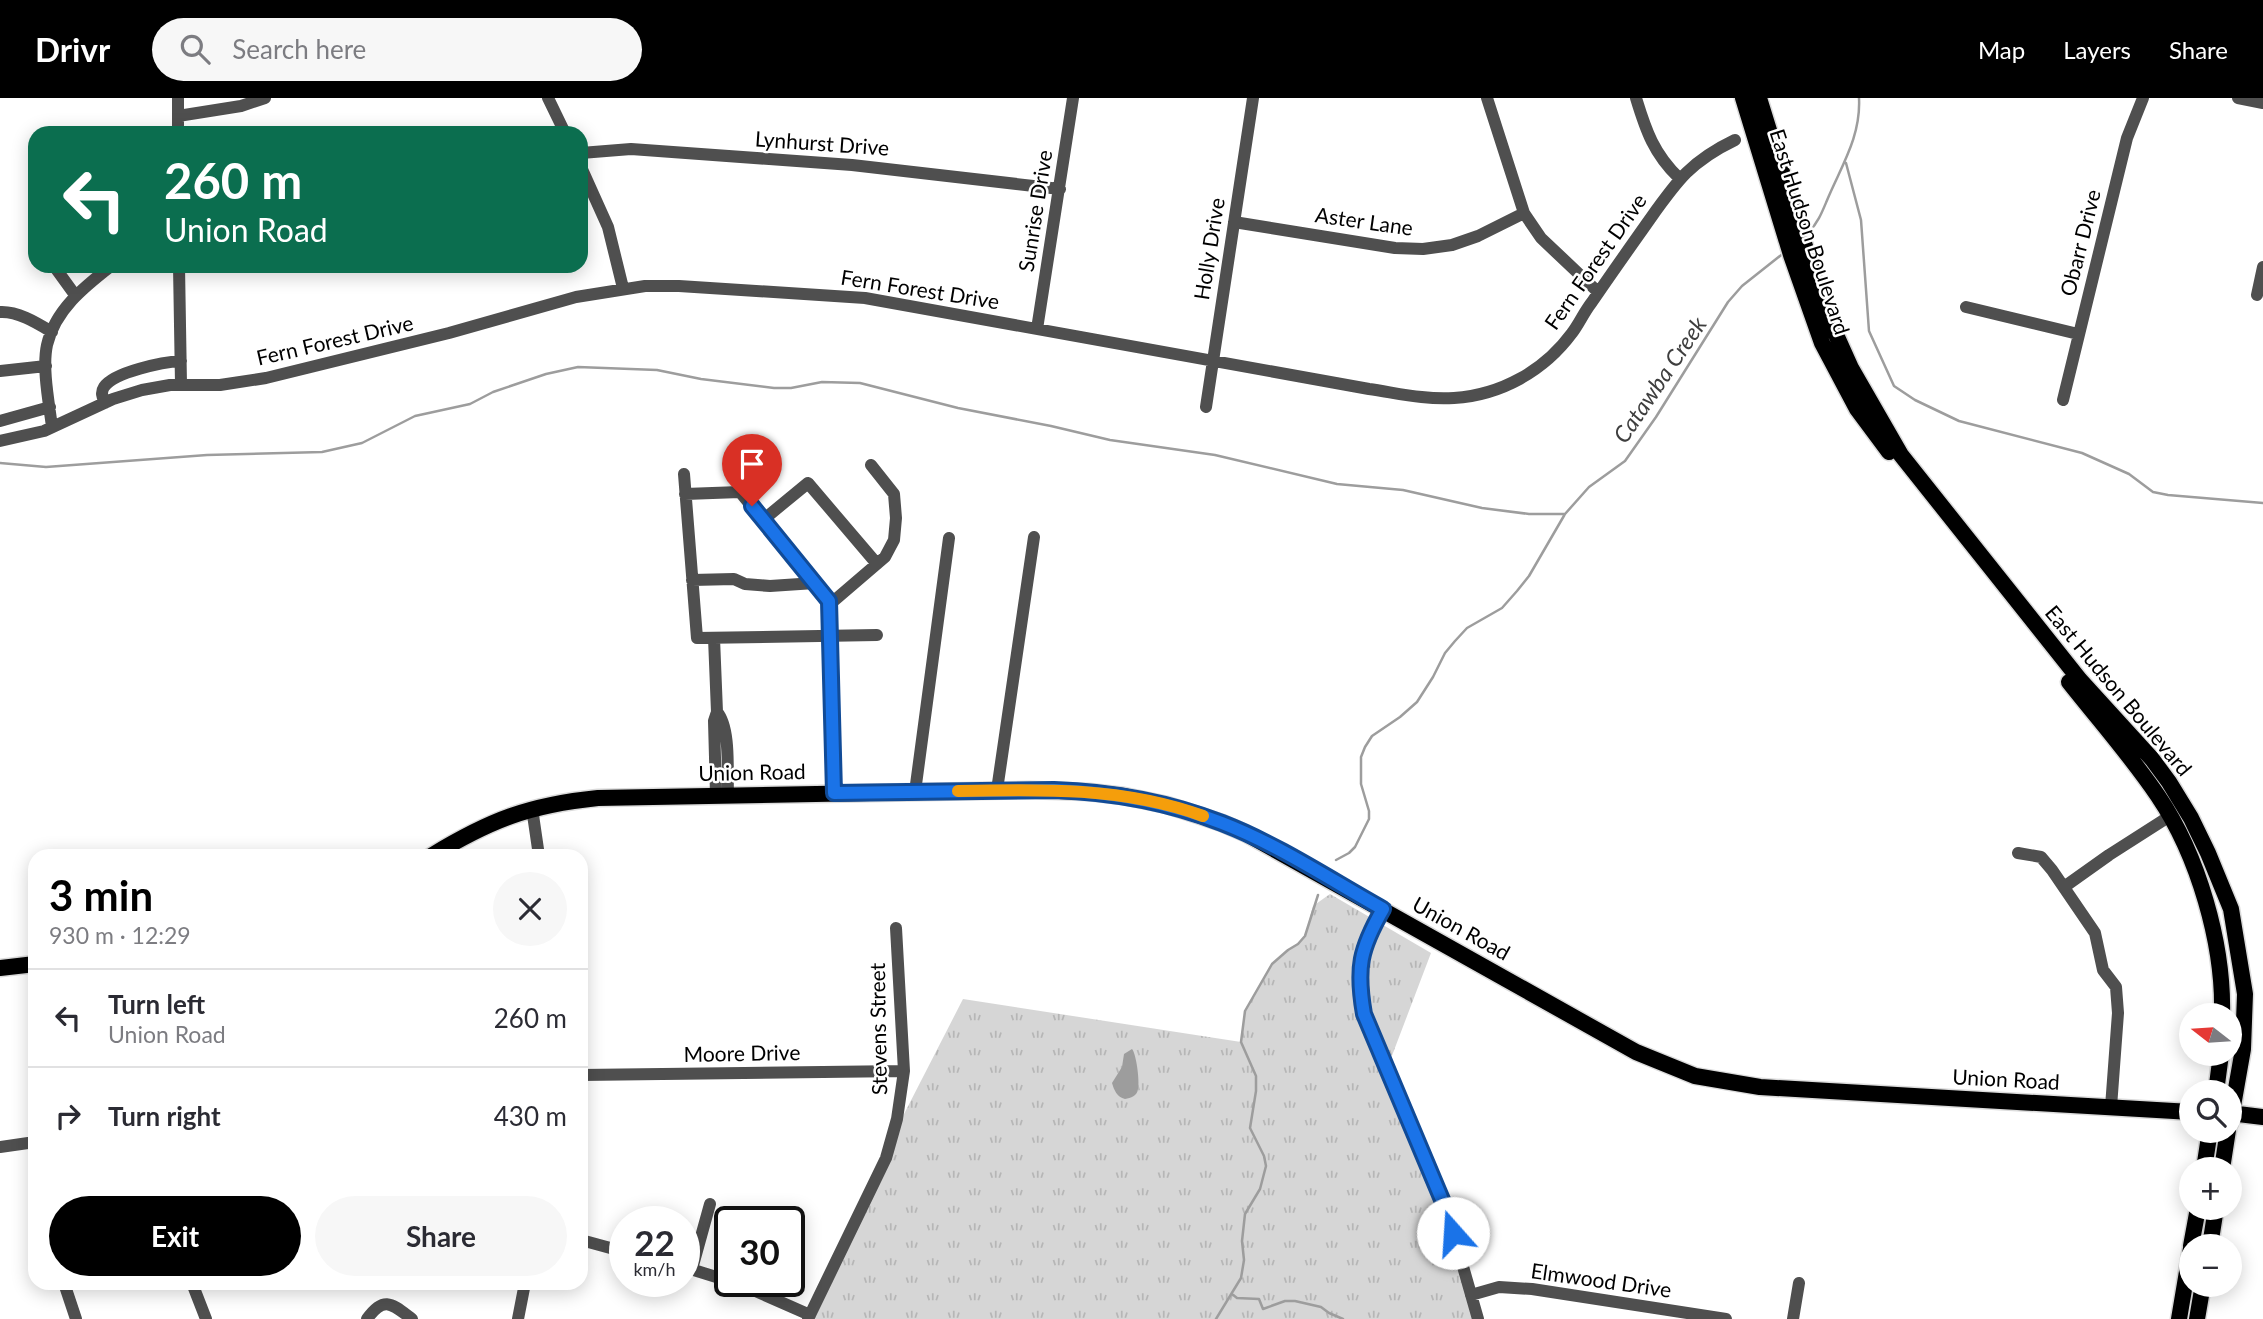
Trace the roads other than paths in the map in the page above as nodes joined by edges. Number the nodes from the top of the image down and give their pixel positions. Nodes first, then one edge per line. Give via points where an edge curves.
1 (178, 98) edge
2 (265, 98) edge
3 (548, 98) edge
4 (1073, 98) edge
5 (1253, 98) edge
6 (1487, 98) edge
7 (1636, 98) edge
8 (1743, 98) edge
9 (1759, 98) edge
10 (2143, 98) edge
11 (2238, 98) edge
12 (2263, 103) edge
13 (178, 117) junction
14 (178, 126) edge
15 (562, 126) edge
16 (1734, 140) dead end
17 (588, 152) edge
18 (1679, 178) junction
19 (588, 183) edge
20 (1060, 189) junction
21 (1524, 213) junction
22 (1234, 222) junction
23 (2263, 267) edge
24 (59, 273) edge
25 (102, 273) edge
26 (179, 273) edge
27 (1807, 278) junction
28 (623, 288) junction
29 (1598, 292) junction
30 (75, 295) junction
31 (2257, 295) dead end
32 (1966, 307) dead end
33 (0, 312) edge
34 (1037, 329) junction
35 (52, 332) junction
36 (2078, 334) junction
37 (1212, 360) junction
38 (181, 361) junction
39 (46, 366) junction
40 (0, 371) edge
41 (181, 384) junction
42 (2063, 400) dead end
43 (105, 403) junction
44 (50, 407) junction
45 (1206, 407) dead end
46 (0, 421) edge
47 (52, 427) junction
48 (0, 441) edge
49 (871, 465) dead end
50 (684, 474) dead end
51 (685, 494) junction
52 (1940, 513) junction
53 (763, 520) junction
54 (1034, 537) dead end
55 (949, 538) dead end
56 (877, 564) junction
57 (692, 580) junction
58 (815, 583) junction
59 (829, 605) junction
60 (830, 635) junction
61 (877, 635) dead end
62 (714, 638) junction
63 (997, 790) junction
64 (915, 792) junction
65 (834, 793) junction
66 (722, 794) junction
67 (532, 808) junction
68 (2170, 816) junction
69 (443, 849) edge
70 (538, 849) edge
71 (2018, 853) dead end
72 (2064, 887) junction
73 (1383, 909) junction
74 (896, 928) dead end
75 (28, 965) edge
76 (0, 968) edge
77 (2221, 1003) edge
78 (904, 1071) junction
79 (588, 1075) edge
80 (2237, 1080) edge
81 (2112, 1107) junction
82 (2179, 1111) edge
83 (2242, 1117) edge
84 (2263, 1117) edge
85 (28, 1143) edge
86 (0, 1147) edge
87 (710, 1204) dead end
88 (700, 1233) edge
89 (588, 1242) edge
90 (609, 1248) edge
91 (700, 1272) edge
92 (1799, 1283) dead end
93 (66, 1290) edge
94 (195, 1290) edge
95 (524, 1290) edge
96 (1471, 1295) junction
97 (2183, 1297) edge
98 (2201, 1297) edge
99 (809, 1317) edge
100 (76, 1319) edge
101 (206, 1319) edge
102 (367, 1319) edge
103 (412, 1319) edge
104 (518, 1319) edge
105 (1478, 1319) edge
106 (1726, 1319) edge
107 (1793, 1319) edge
108 (2179, 1319) edge
109 (2197, 1319) edge

1 - 13 street
2 - 13 street
3 - 15 street
4 - 20 street, Sunrise Drive
5 - 22 street, Holly Drive
6 - 21 street
7 - 18 street via 1660,159
8 - 27 main road, East Hudson Boulevard via 1773,195
9 - 27 main road, East Hudson Boulevard via 1785,181
10 - 36 street, Obarr Drive via 2127,138
11 - 12 street
13 - 14 street
16 - 18 street, Fern Forest Drive via 1708,153
17 - 20 street, Lynhurst Drive via 631,149 852,165
18 - 29 street, Fern Forest Drive
19 - 28 street via 608,227
20 - 34 street, Sunrise Drive
21 - 22 street, Aster Lane via 1452,246 1423,249
21 - 29 street via 1541,238
22 - 37 street, Holly Drive
23 - 31 street
24 - 30 street
25 - 30 street
26 - 38 street
27 - 52 main road, East Hudson Boulevard via 1822,343 1857,409
28 - 34 street, Fern Forest Drive via 679,286 865,298
28 - 41 street, Fern Forest Drive via 266,377
29 - 37 street, Fern Forest Drive via 1573,332 1544,362 1508,385 1467,396 1413,396
30 - 35 street
32 - 36 street
33 - 35 street
34 - 37 street, Fern Forest Drive
35 - 39 street
36 - 42 street, Obarr Drive
37 - 45 street, Holly Drive
38 - 41 street
38 - 43 street via 114,378 103,388
39 - 40 street
39 - 44 street
41 - 43 street, Fern Forest Drive via 142,390
43 - 47 street, Fern Forest Drive
44 - 46 street
44 - 47 street
47 - 48 street, Fern Forest Drive
49 - 56 street via 894,494 895,506 894,540
50 - 51 street
51 - 53 street via 740,492
51 - 57 street
52 - 68 main road, East Hudson Boulevard via 2133,761
52 - 80 main road, East Hudson Boulevard via 2152,759 2191,818 2231,909 2245,995
53 - 56 street via 808,483
53 - 58 street
54 - 63 street
55 - 64 street
56 - 59 street
57 - 58 street via 734,579 770,586
57 - 62 street via 697,638
58 - 59 street
59 - 60 street
60 - 61 street
60 - 62 street
60 - 65 street
62 - 66 street via 717,712 725,731
63 - 64 main road, Union Road
63 - 73 main road, Union Road via 1115,794 1195,813 1277,849
64 - 65 main road, Union Road
65 - 66 main road, Union Road
66 - 67 main road, Union Road via 598,797
67 - 69 main road, Union Road via 484,826
67 - 70 street
68 - 72 street
68 - 77 main road, East Hudson Boulevard via 2204,899 2220,968
71 - 72 street via 2044,859
72 - 81 street via 2095,933 2103,970 2116,987
73 - 81 main road, Union Road via 1636,1052 1695,1076 1764,1087
73 - 96 street via 1363,949 1359,988 1364,1014 1448,1214
74 - 78 street, Stevens Street
75 - 76 main road
78 - 79 street, Moore Drive
78 - 99 street, Stevens Street via 886,1158
81 - 82 main road, Union Road
83 - 84 main road
85 - 86 street
87 - 88 street
89 - 90 street
91 - 99 street via 742,1285
92 - 107 street
93 - 100 street
94 - 101 street
95 - 104 street
96 - 105 street
96 - 106 street, Elmwood Drive via 1499,1287 1522,1288
97 - 108 main road
98 - 109 main road
102 - 103 street via 379,1304 387,1303

